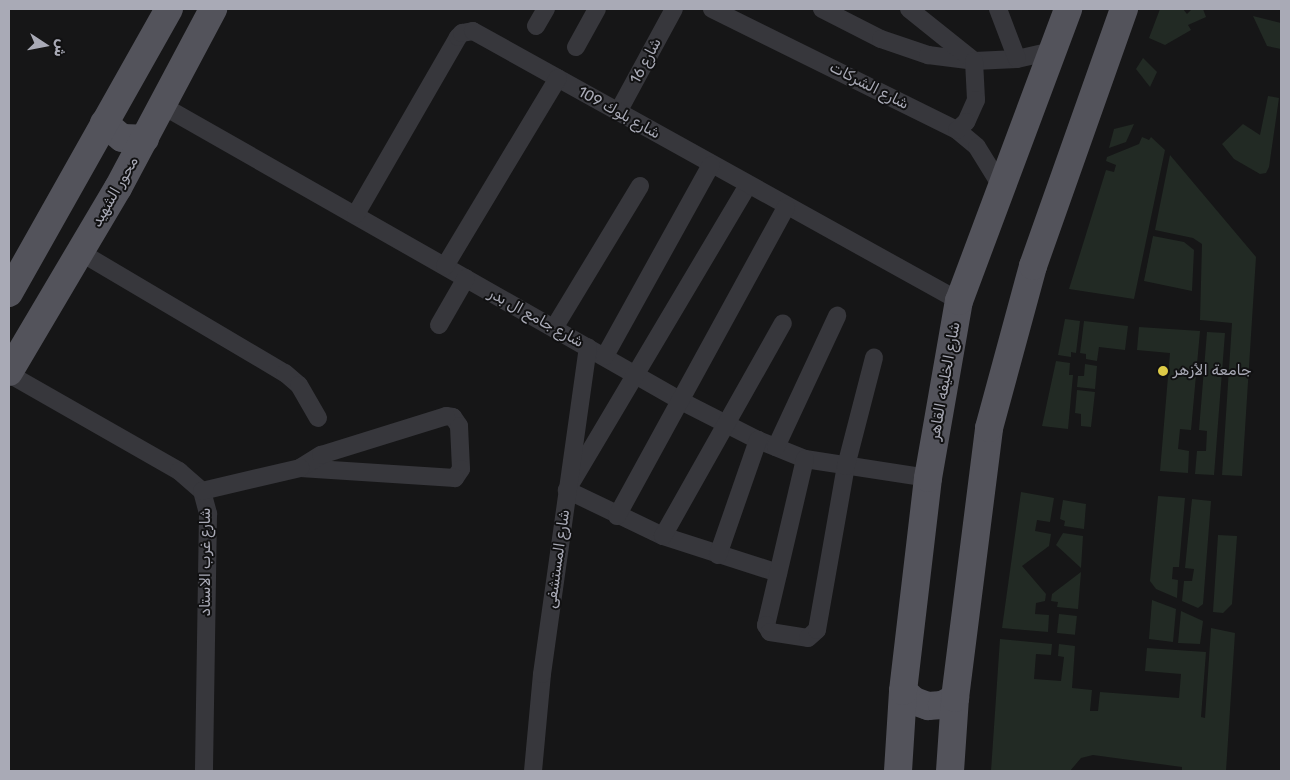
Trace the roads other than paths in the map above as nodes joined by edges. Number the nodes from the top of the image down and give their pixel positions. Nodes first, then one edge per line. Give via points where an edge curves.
1 (169, 9) edge
2 (213, 9) edge
3 (546, 9) edge
4 (597, 9) edge
5 (674, 9) edge
6 (712, 9) edge
7 (909, 9) edge
8 (998, 9) edge
9 (1124, 9) edge
10 (829, 10) edge
11 (1066, 10) edge
12 (536, 26) dead end
13 (576, 46) dead end
14 (1052, 51) junction
15 (1017, 59) junction
16 (974, 61) junction
17 (558, 78) junction
18 (163, 106) junction
19 (618, 112) junction
20 (104, 123) junction
21 (957, 130) junction
22 (146, 139) junction
23 (84, 159) junction
24 (711, 165) junction
25 (748, 185) junction
26 (640, 186) dead end
27 (118, 188) junction
28 (1003, 189) junction
29 (786, 207) junction
30 (356, 214) junction
31 (80, 252) junction
32 (445, 266) junction
33 (466, 278) junction
34 (9, 293) edge
35 (959, 301) junction
36 (837, 316) dead end
37 (783, 323) dead end
38 (440, 325) dead end
39 (554, 328) junction
40 (588, 347) junction
41 (605, 356) junction
42 (874, 358) dead end
43 (9, 373) edge
44 (637, 375) junction
45 (681, 400) junction
46 (318, 418) dead end
47 (724, 423) junction
48 (758, 440) junction
49 (776, 447) junction
50 (805, 459) junction
51 (846, 466) junction
52 (300, 468) junction
53 (928, 478) junction
54 (567, 490) junction
55 (202, 491) junction
56 (617, 516) junction
57 (663, 536) junction
58 (718, 554) junction
59 (778, 573) junction
60 (904, 691) junction
61 (955, 698) junction
62 (204, 771) edge
63 (533, 771) edge
64 (898, 771) edge
65 (950, 771) edge

1 - 20 main road
2 - 18 main road, محور الشهيد
3 - 12 street
4 - 13 street
5 - 19 street, شارع 16
6 - 21 street, شارع الشركات
7 - 16 street
8 - 15 street
9 - 61 main road via 1033,266 1009,348 981,478
10 - 16 street via 912,51
11 - 14 main road, شارع الخليفه القاهر
14 - 15 street
14 - 28 main road, شارع الخليفه القاهر
15 - 16 street
16 - 21 street via 976,100 966,122
17 - 19 street, شارع بلوك 109
17 - 30 street, شارع بلوك 109 via 473,31 462,33
17 - 32 street
18 - 22 main road, محور الشهيد
18 - 30 street, شارع جامع ال بدر
19 - 24 street, شارع بلوك 109
20 - 22 main road via 122,138
20 - 23 main road
21 - 28 street, شارع الشركات via 977,147
22 - 27 main road, محور الشهيد
23 - 27 main road via 102,164 115,178
23 - 34 main road
24 - 25 street, شارع بلوك 109
24 - 41 street
25 - 29 street, شارع بلوك 109
25 - 44 street
26 - 39 street
27 - 31 main road, محور الشهيد
28 - 35 main road, شارع الخليفه القاهر
29 - 35 street, شارع بلوك 109
29 - 45 street
30 - 32 street, شارع جامع ال بدر
31 - 43 main road, محور الشهيد
31 - 46 street via 285,372 299,385
32 - 33 street, شارع جامع ال بدر
33 - 38 street
33 - 39 street, شارع جامع ال بدر
35 - 53 main road, شارع الخليفه القاهر
36 - 49 street
37 - 47 street
39 - 40 street, شارع جامع ال بدر
40 - 41 street, شارع جامع ال بدر
40 - 54 street, شارع المستشفى
41 - 44 street, شارع جامع ال بدر
42 - 51 street
43 - 55 street, شارع غرب الاستاد via 179,471
44 - 45 street, شارع جامع ال بدر
44 - 54 street
45 - 47 street, شارع جامع ال بدر
45 - 56 street
47 - 48 street, شارع جامع ال بدر
47 - 57 street
48 - 49 street, شارع جامع ال بدر
48 - 58 street
49 - 50 street, شارع جامع ال بدر
50 - 51 street, شارع جامع ال بدر
50 - 59 street
51 - 53 street, شارع جامع ال بدر
51 - 59 street via 814,635 802,638 770,632 766,628
52 - 52 street via 321,454 446,416 458,422 461,469 455,478
52 - 55 street
53 - 60 main road, شارع الخليفه القاهر
54 - 56 street
54 - 63 street, شارع المستشفى via 542,674
55 - 62 street, شارع غرب الاستاد via 208,514
56 - 57 street
57 - 58 street
58 - 59 street
60 - 61 main road via 914,701 928,706 942,705
60 - 64 main road, شارع الخليفه القاهر
61 - 65 main road

